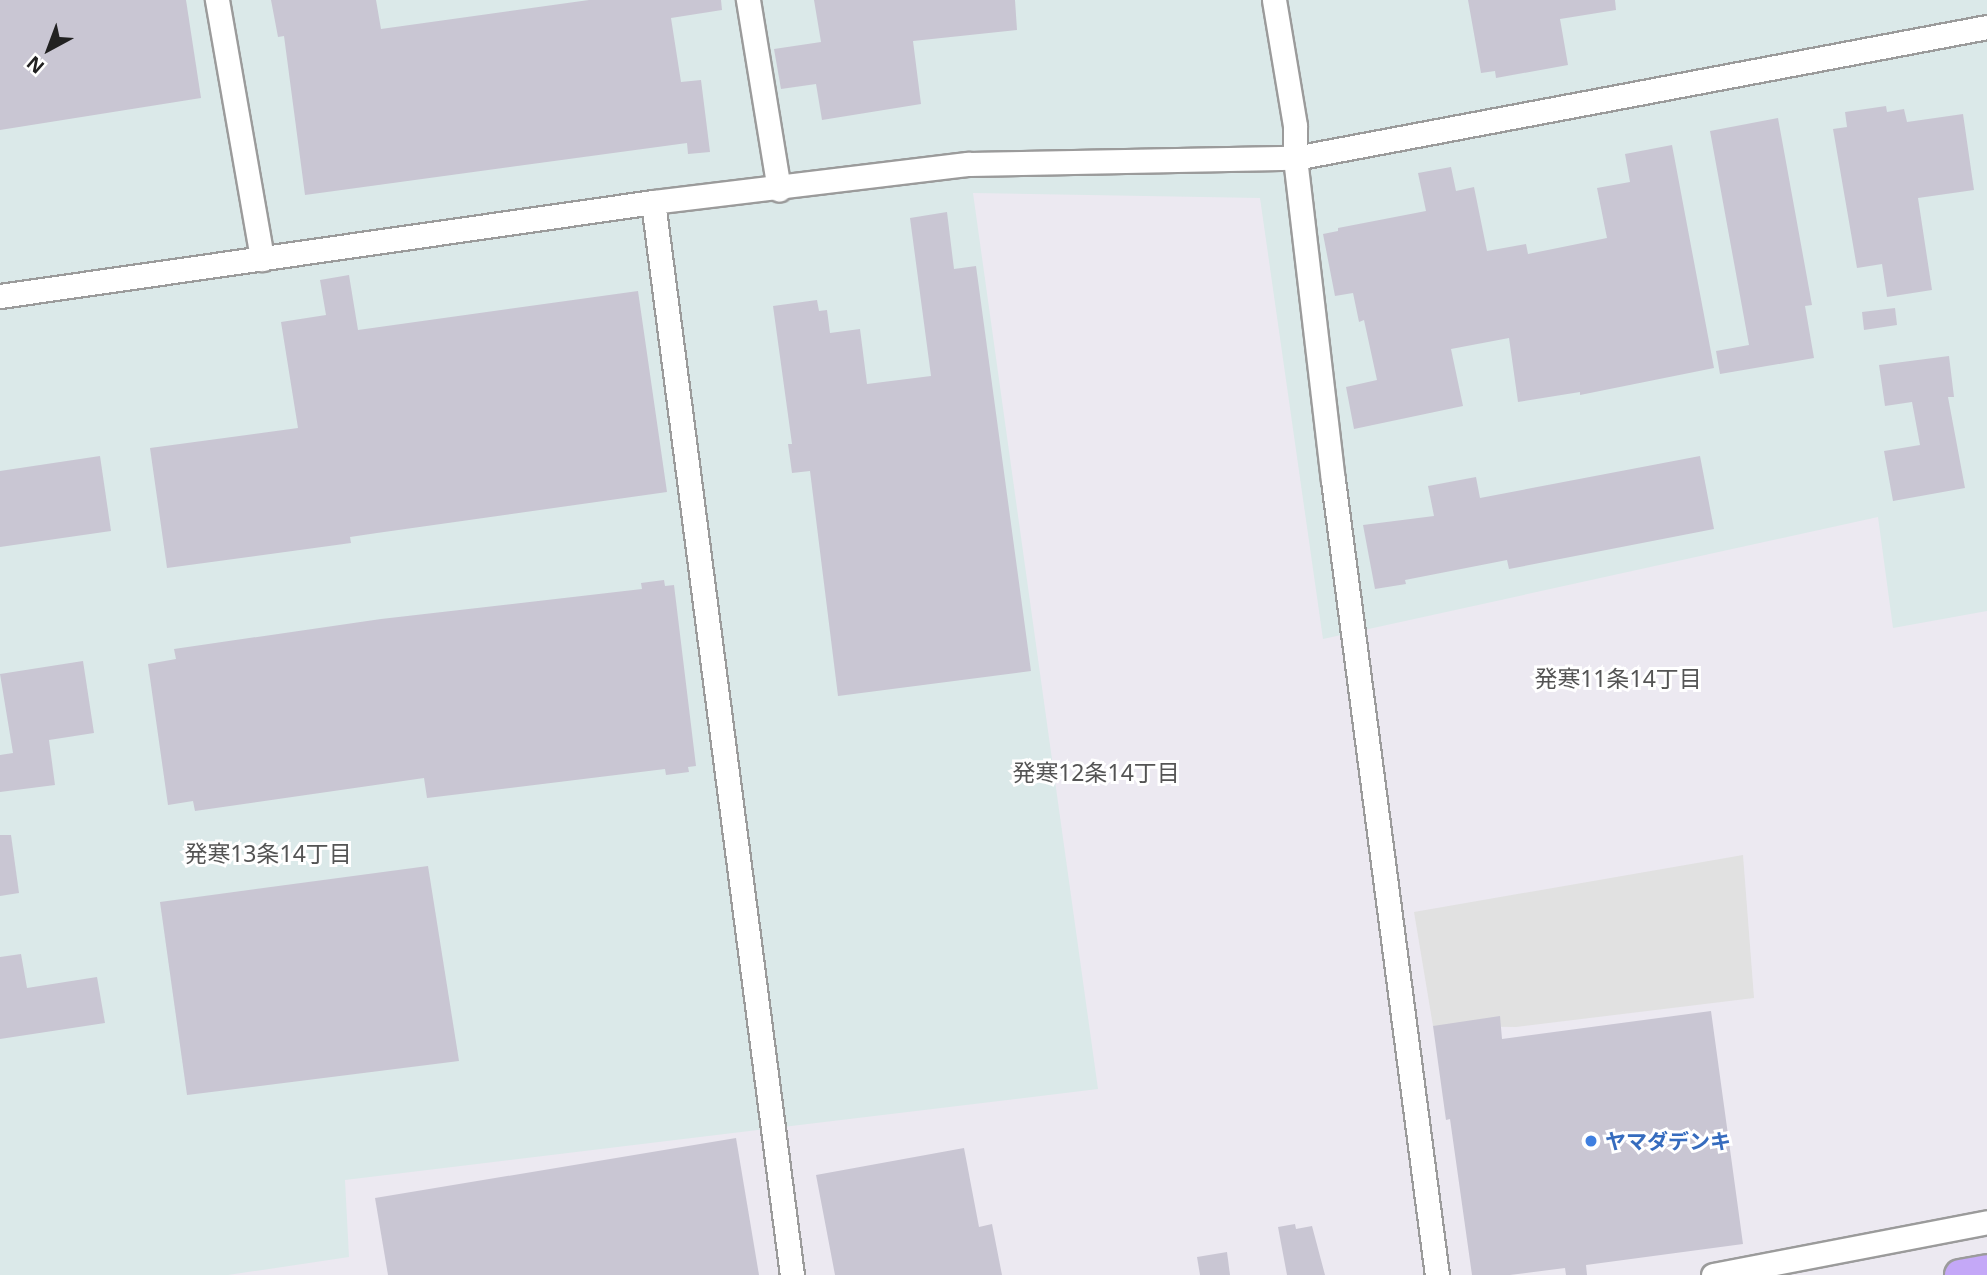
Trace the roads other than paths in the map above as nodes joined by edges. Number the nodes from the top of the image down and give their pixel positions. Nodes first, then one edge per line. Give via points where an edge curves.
1 (217, 0) edge
2 (748, 0) edge
3 (1274, 0) edge
4 (1987, 27) edge
5 (1295, 158) junction
6 (779, 189) junction
7 (653, 202) junction
8 (262, 259) junction
9 (0, 296) edge
10 (1987, 1222) edge
11 (792, 1275) edge
12 (1437, 1275) edge
13 (1713, 1275) edge

1 - 8 street
2 - 6 street
3 - 5 street via 1295,126
4 - 5 street
5 - 6 street via 975,164
5 - 12 street via 1334,494
6 - 7 street
7 - 8 street
7 - 11 street
8 - 9 street
10 - 13 street

